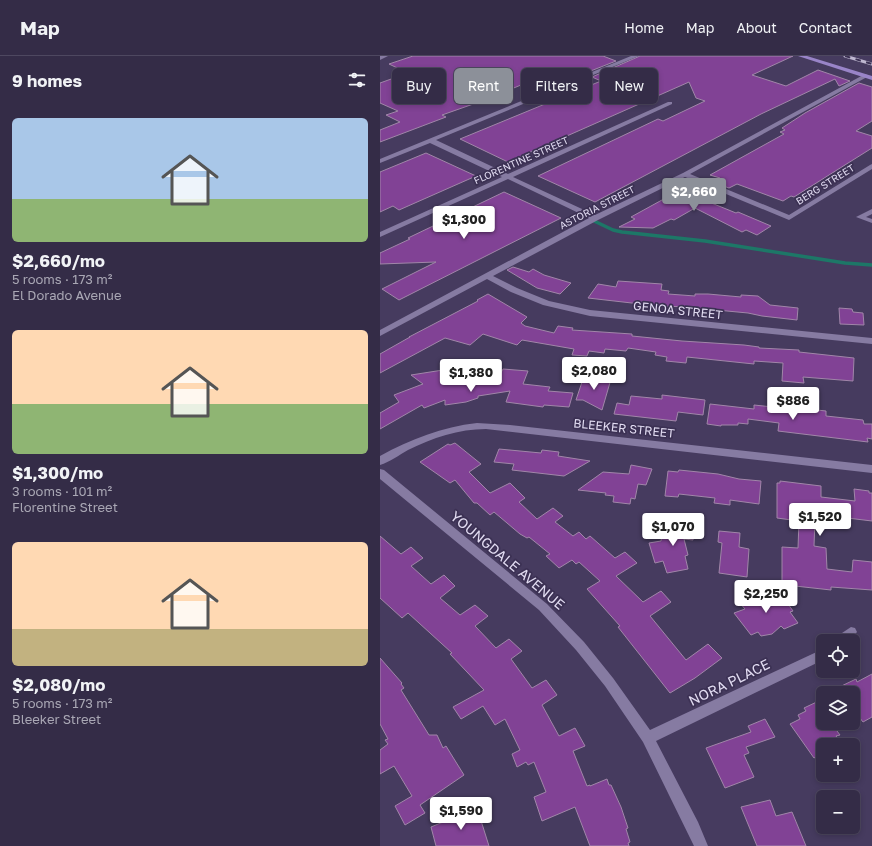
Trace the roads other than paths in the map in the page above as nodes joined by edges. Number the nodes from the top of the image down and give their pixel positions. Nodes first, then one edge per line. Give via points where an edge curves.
1 (385, 56) edge
2 (636, 56) edge
3 (801, 56) edge
4 (380, 58) edge
5 (869, 77) edge
6 (670, 103) dead end
7 (430, 140) junction
8 (380, 161) edge
9 (872, 166) edge
10 (685, 174) junction
11 (507, 177) junction
12 (872, 211) edge
13 (596, 218) junction
14 (872, 221) edge
15 (380, 235) edge
16 (488, 276) junction
17 (380, 333) edge
18 (872, 341) edge
19 (380, 461) edge
20 (872, 469) edge
21 (380, 473) edge
22 (851, 632) dead end
23 (849, 634) edge
24 (816, 657) edge
25 (648, 738) junction
26 (701, 846) edge

1 - 4 street
2 - 7 street
3 - 5 main road
5 - 10 street, ASTORIA STREET
6 - 11 street, FLORENTINE STREET
7 - 8 street
7 - 11 street
9 - 10 street, BERG STREET via 789,218
10 - 13 street, ASTORIA STREET
11 - 13 street
11 - 15 street, FLORENTINE STREET
12 - 14 street via 860,217
13 - 16 street, ASTORIA STREET
16 - 17 street, ASTORIA STREET
16 - 18 street, GENOA STREET via 546,303 590,313
19 - 20 street, BLEEKER STREET via 409,444 438,433 474,426
21 - 25 street, YOUNGDALE AVENUE via 543,607 580,646 609,682
22 - 23 street
24 - 25 street, NORA PLACE
25 - 26 street, YOUNGDALE AVENUE

